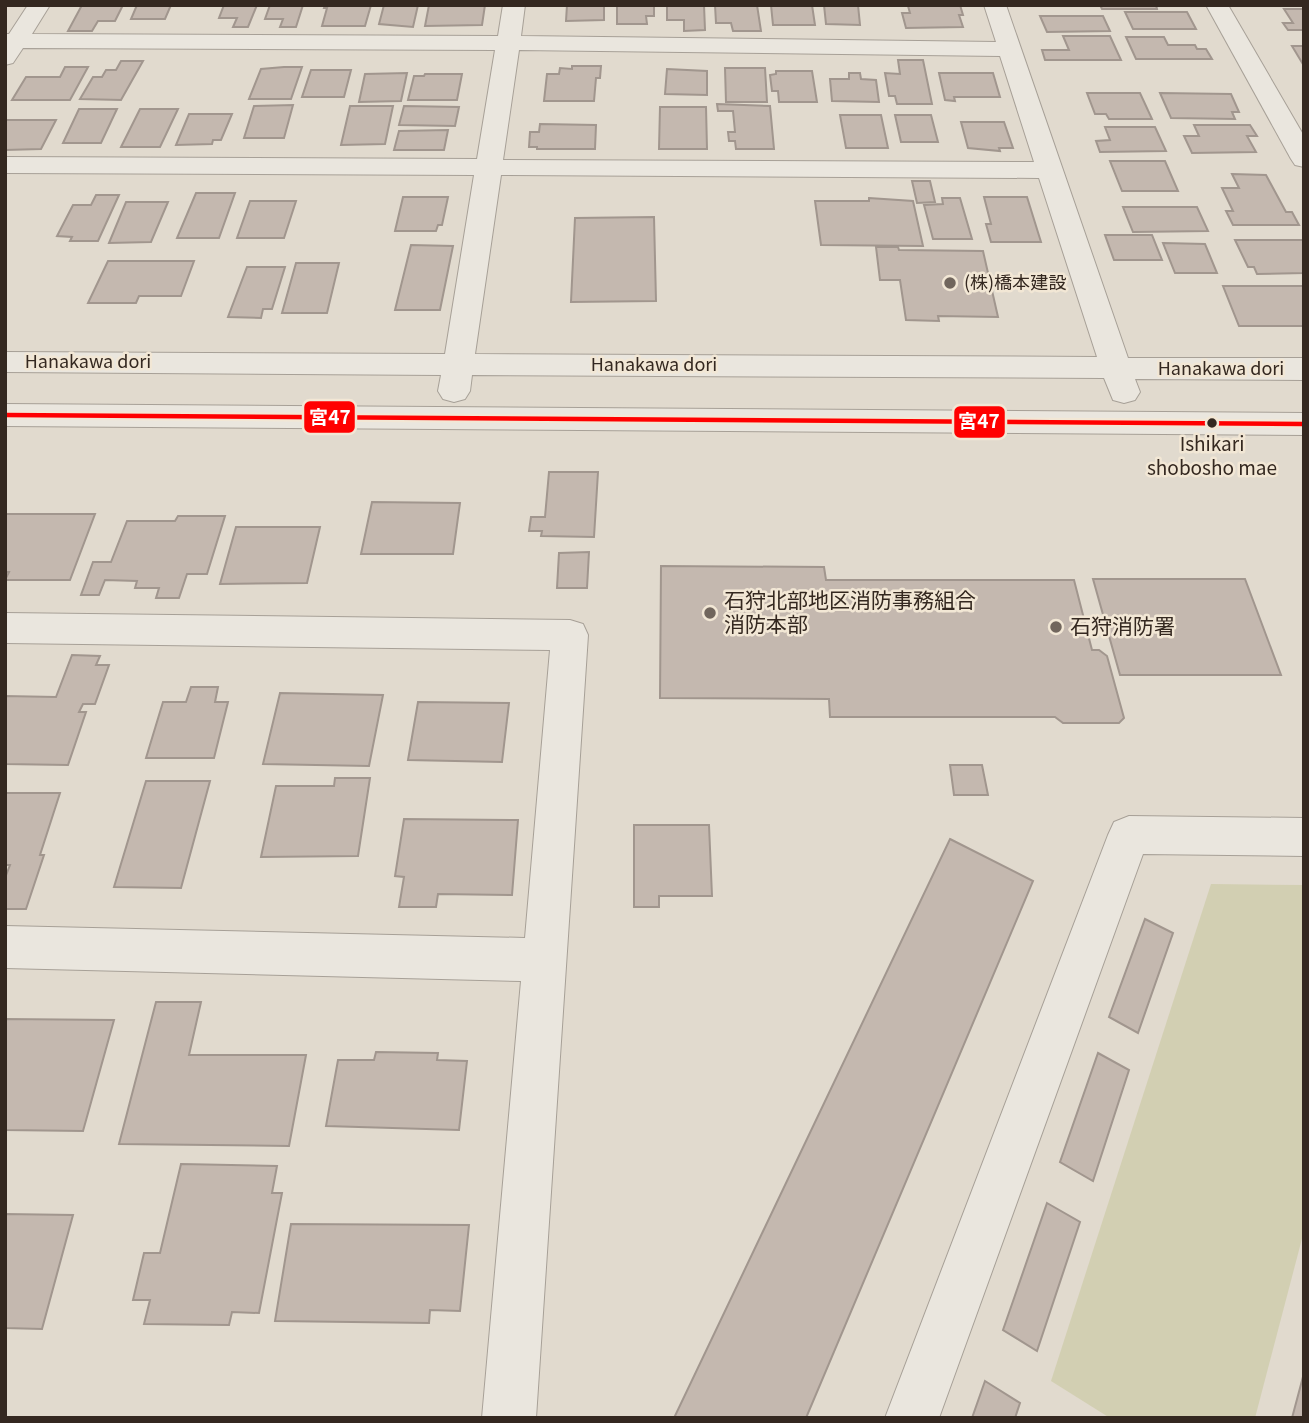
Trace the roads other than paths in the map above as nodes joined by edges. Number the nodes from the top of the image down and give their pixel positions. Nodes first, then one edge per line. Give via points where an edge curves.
1 (39, 5) edge
2 (514, 5) edge
3 (995, 5) edge
4 (1217, 5) edge
5 (508, 43) junction
6 (9, 47) edge
7 (1010, 49) junction
8 (1304, 159) edge
9 (5, 165) edge
10 (489, 166) junction
11 (1050, 170) junction
12 (5, 362) edge
13 (458, 364) junction
14 (1116, 368) junction
15 (1304, 369) edge
16 (5, 415) edge
17 (450, 418) junction
18 (1133, 421) junction
19 (1304, 424) edge
20 (5, 628) edge
21 (1304, 837) edge
22 (5, 947) edge
23 (544, 960) junction
24 (509, 1418) edge
25 (912, 1418) edge

1 - 6 street
2 - 5 street
3 - 7 street
4 - 8 street
5 - 6 street
5 - 7 street
5 - 10 street
7 - 11 street
9 - 10 street
10 - 11 street
10 - 13 street
11 - 14 street
12 - 13 street, Hanakawa dori
13 - 14 street, Hanakawa dori
13 - 17 street
14 - 15 street, Hanakawa dori
14 - 18 street
16 - 17 street
17 - 18 street
18 - 19 street
20 - 23 street via 570,635
21 - 25 street via 1129,835
22 - 23 street
23 - 24 street

